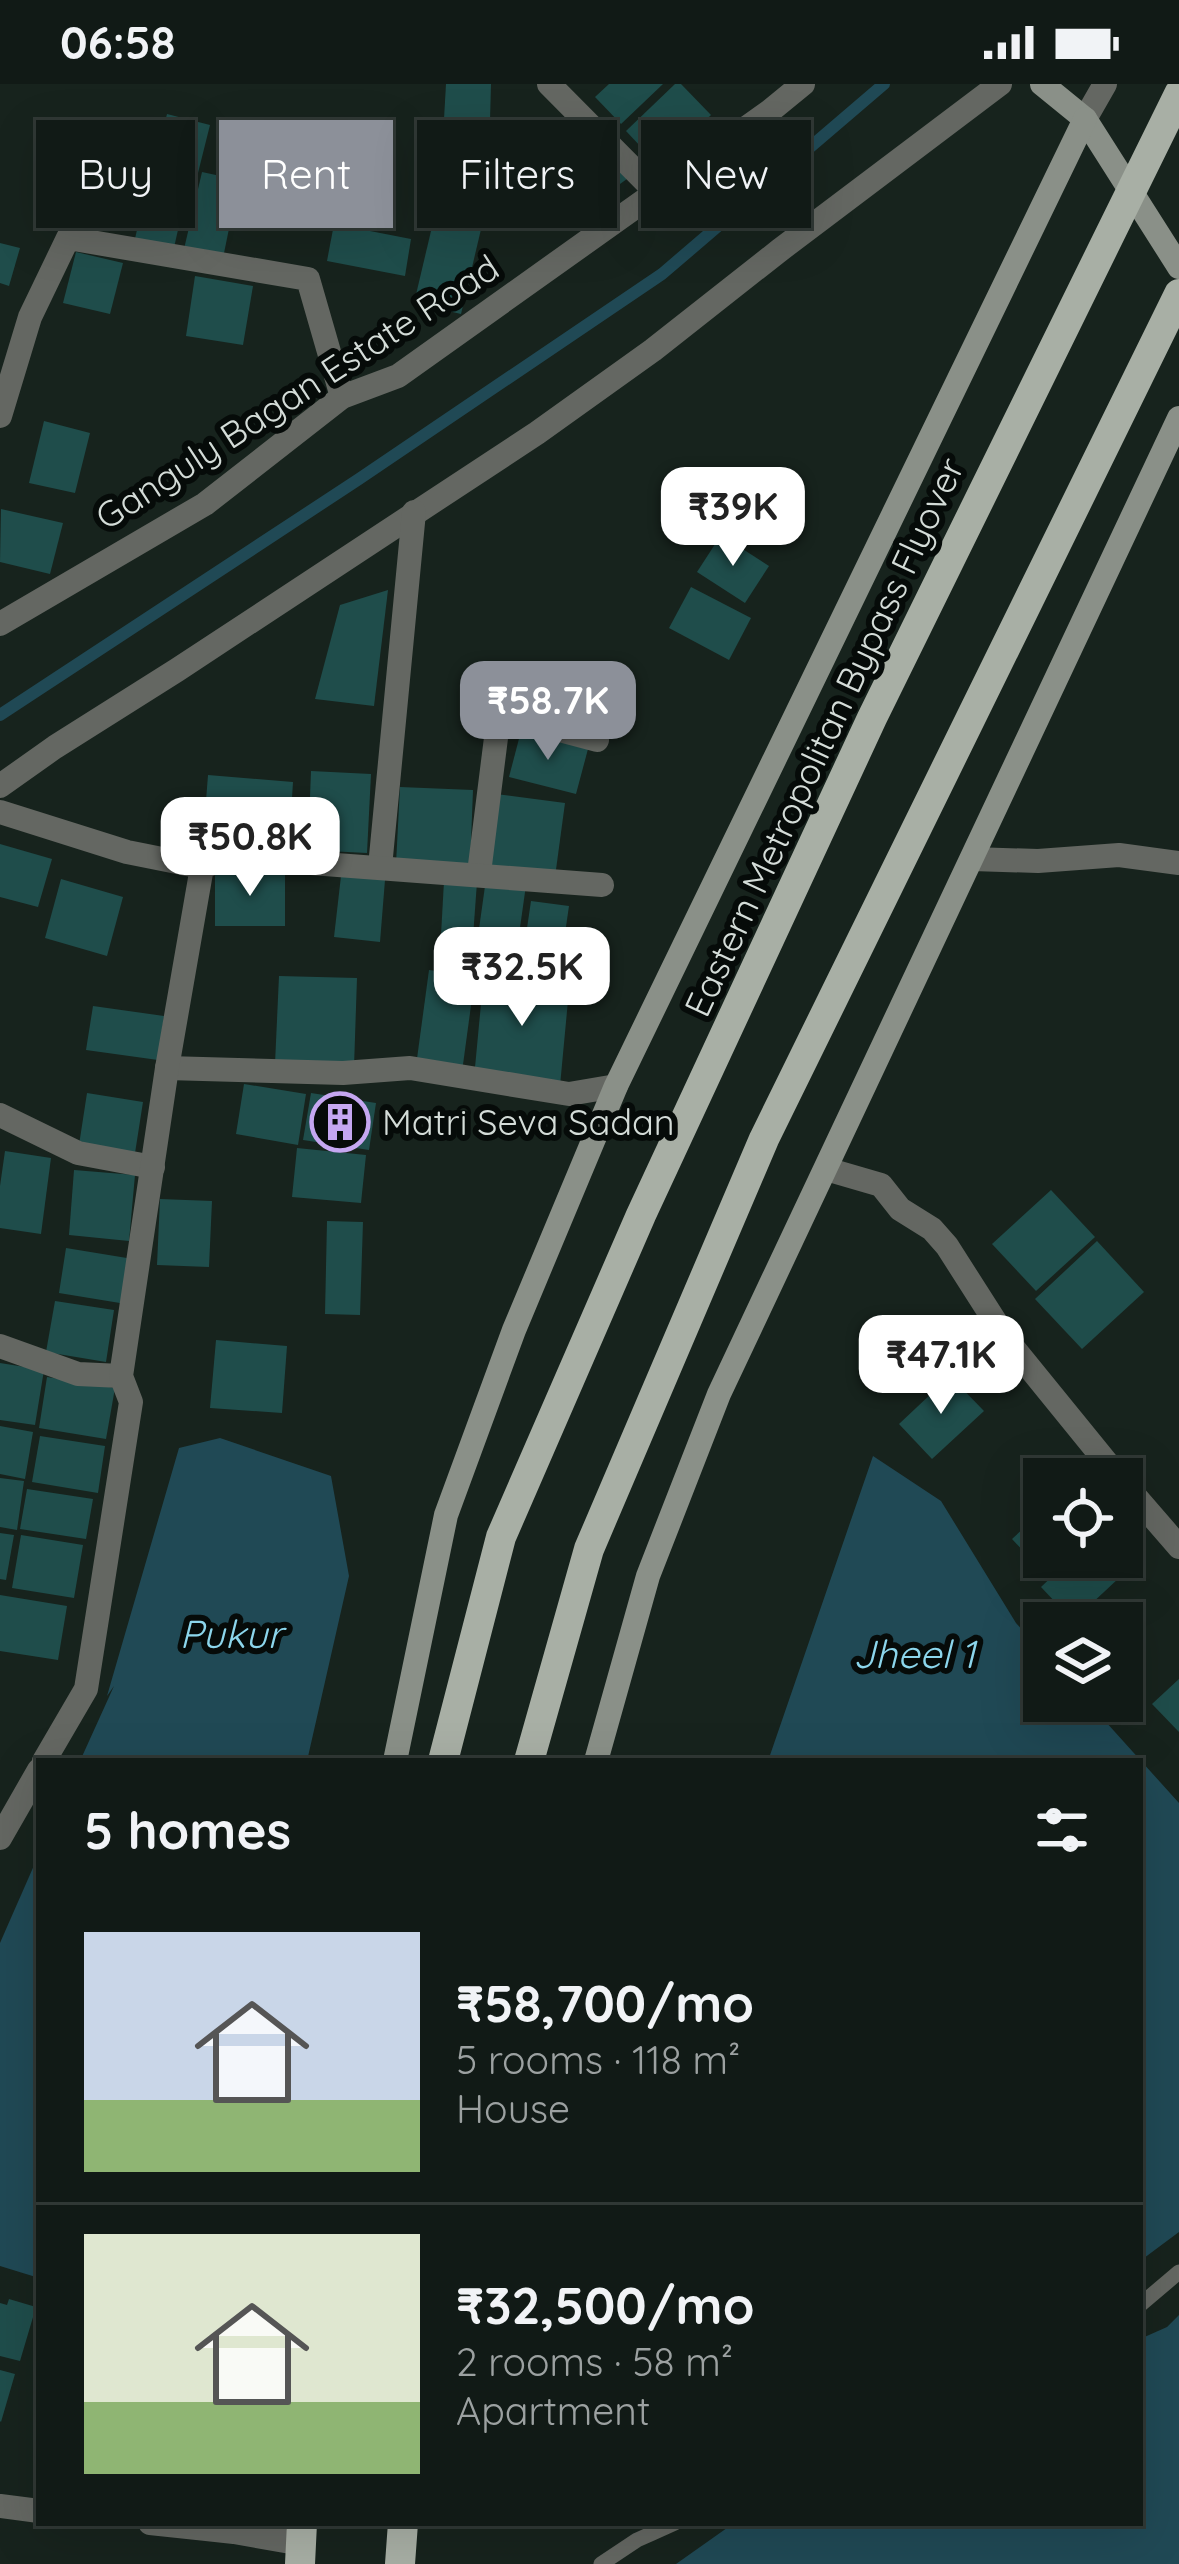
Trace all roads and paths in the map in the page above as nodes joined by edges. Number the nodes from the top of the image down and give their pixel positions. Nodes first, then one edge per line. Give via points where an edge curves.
1 (549, 84) edge
2 (803, 84) edge
3 (1000, 84) edge
4 (1042, 84) edge
5 (1106, 84) edge
6 (1179, 94) edge
7 (1085, 119) junction
8 (757, 120) edge
9 (641, 177) edge
10 (641, 203) edge
11 (1179, 267) edge
12 (1179, 294) edge
13 (343, 397) junction
14 (0, 416) edge
15 (1179, 418) edge
16 (414, 512) junction
17 (0, 624) edge
18 (597, 740) dead end
19 (0, 786) edge
20 (0, 812) edge
21 (972, 859) junction
22 (1179, 863) edge
23 (202, 867) junction
24 (380, 867) junction
25 (479, 873) junction
26 (602, 885) dead end
27 (167, 1068) junction
28 (616, 1087) junction
29 (0, 1115) edge
30 (153, 1167) junction
31 (826, 1169) junction
32 (0, 1346) edge
33 (121, 1376) junction
34 (1103, 1458) edge
35 (1143, 1505) edge
36 (1179, 1547) edge
37 (46, 1758) edge
38 (396, 1758) edge
39 (444, 1758) edge
40 (530, 1758) edge
41 (597, 1758) edge
42 (36, 1775) edge
43 (0, 1838) edge
44 (1179, 2272) edge
45 (1143, 2302) edge
46 (0, 2506) edge
47 (36, 2511) edge
48 (178, 2526) edge
49 (403, 2526) edge
50 (668, 2526) edge
51 (301, 2544) edge
52 (400, 2564) edge
53 (601, 2564) edge

1 - 9 street
2 - 8 street, Ganguly Bagan Estate Road
3 - 16 street via 653,350
4 - 7 street
5 - 7 street
6 - 39 main road, Eastern Metropolitan Bypass Flyover, bridge via 872,718 641,1215 501,1537
7 - 11 street
7 - 28 street
10 - 13 street, Ganguly Bagan Estate Road via 398,376
12 - 40 main road via 764,1139 589,1549
13 - 14 street via 308,279 68,238 30,317
13 - 17 street, Ganguly Bagan Estate Road via 205,504
15 - 21 street
16 - 19 street
16 - 24 street
18 - 25 street via 499,715
20 - 23 street
21 - 22 street via 1119,855
21 - 31 street
23 - 24 street via 231,857
23 - 27 street
24 - 25 street
25 - 26 street
27 - 28 street via 410,1068 569,1094
27 - 30 street
28 - 38 street via 446,1515
29 - 30 street via 78,1153
30 - 33 street
31 - 34 street via 881,1185 932,1229 1006,1340
31 - 41 street via 718,1394 649,1576
32 - 33 street via 78,1374
33 - 37 street via 131,1402 86,1689
35 - 36 street
42 - 43 street
44 - 45 lane
46 - 47 street
48 - 51 street
49 - 52 main road
50 - 53 lane

